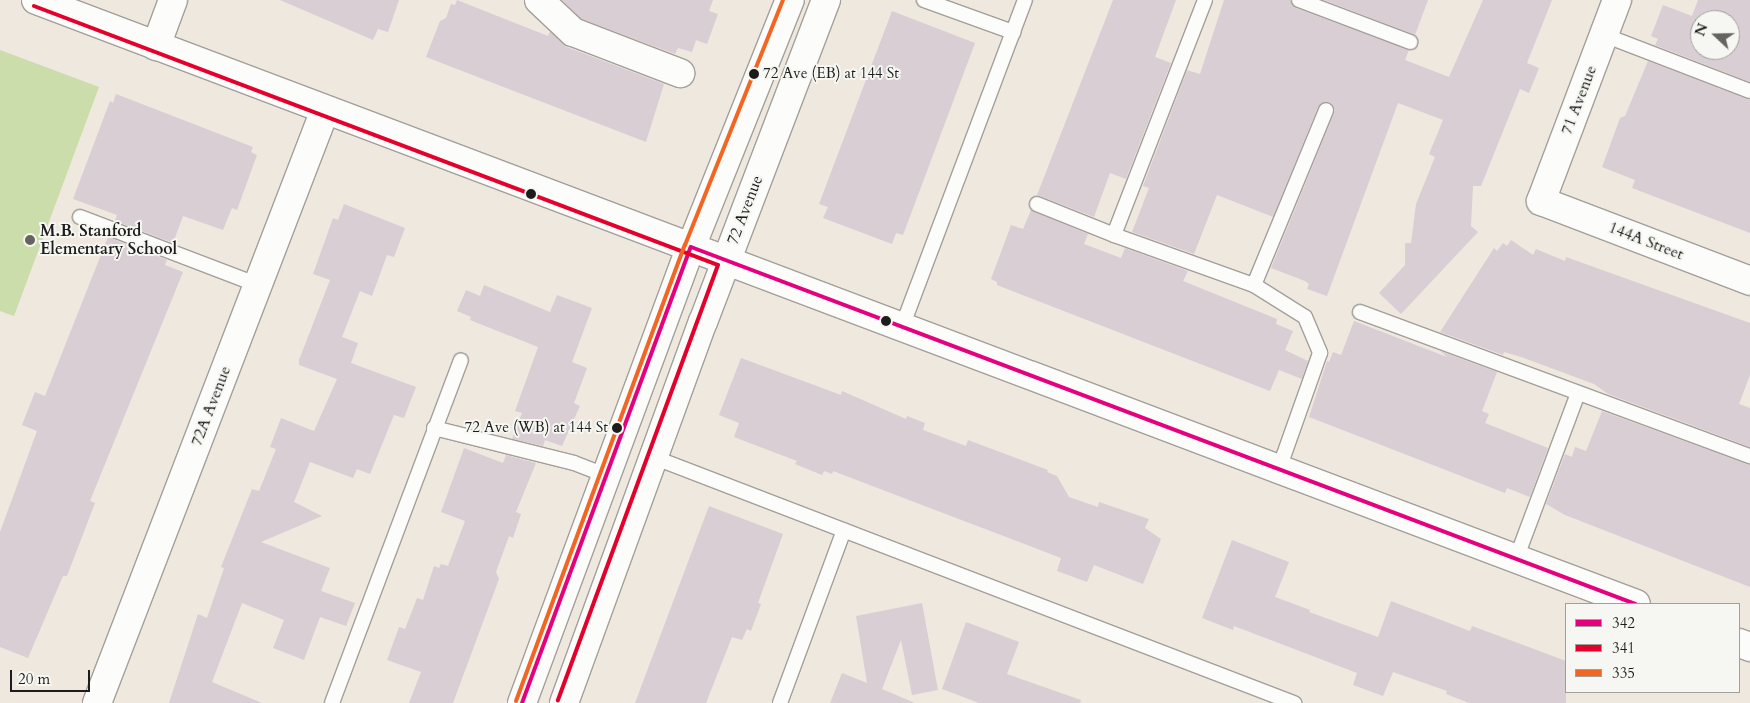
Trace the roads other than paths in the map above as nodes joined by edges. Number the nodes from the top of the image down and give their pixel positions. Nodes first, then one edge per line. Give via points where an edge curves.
1 (36, 0) edge
2 (173, 0) edge
3 (539, 0) edge
4 (790, 0) edge
5 (826, 0) edge
6 (924, 0) edge
7 (1025, 0) edge
8 (1205, 0) edge
9 (1299, 0) edge
10 (1617, 0) edge
11 (1013, 32) junction
12 (1604, 35) junction
13 (1410, 42) dead end
14 (156, 46) junction
15 (680, 73) dead end
16 (1750, 91) edge
17 (325, 110) junction
18 (1326, 110) dead end
19 (1542, 200) joint
20 (1036, 204) dead end
21 (80, 217) dead end
22 (1114, 235) junction
23 (691, 247) junction
24 (726, 261) junction
25 (1750, 281) edge
26 (258, 284) junction
27 (1254, 285) junction
28 (1360, 312) dead end
29 (902, 327) junction
30 (461, 360) dead end
31 (1578, 393) junction
32 (434, 428) junction
33 (1750, 456) edge
34 (653, 457) junction
35 (1279, 469) junction
36 (606, 475) junction
37 (844, 530) junction
38 (1516, 559) junction
39 (1633, 603) edge
40 (97, 703) edge
41 (332, 703) edge
42 (522, 703) edge
43 (564, 703) edge
44 (780, 703) edge
45 (1294, 703) edge

1 - 14 main road
2 - 14 main road
3 - 15 main road via 573,32
4 - 23 main road
5 - 24 main road, 72 Avenue
6 - 11 lane
7 - 11 lane
8 - 22 lane
9 - 13 lane
10 - 12 main road, 71 Avenue
11 - 29 lane
12 - 16 lane
12 - 19 main road, 71 Avenue
14 - 17 main road
17 - 23 main road
17 - 26 main road, 72A Avenue
18 - 27 lane
19 - 25 main road, 144A Street
20 - 22 lane
21 - 26 lane
22 - 27 lane
23 - 24 main road
23 - 36 main road
24 - 29 main road
24 - 34 main road, 72 Avenue
26 - 40 main road, 72A Avenue
27 - 35 lane via 1305,317 1320,353
28 - 31 lane
29 - 35 main road
30 - 32 lane
31 - 33 lane
31 - 38 lane
32 - 36 lane via 574,462
32 - 41 lane
34 - 37 lane
34 - 43 main road, 72 Avenue
35 - 38 main road
36 - 42 main road
37 - 44 lane
37 - 45 lane
38 - 39 main road

